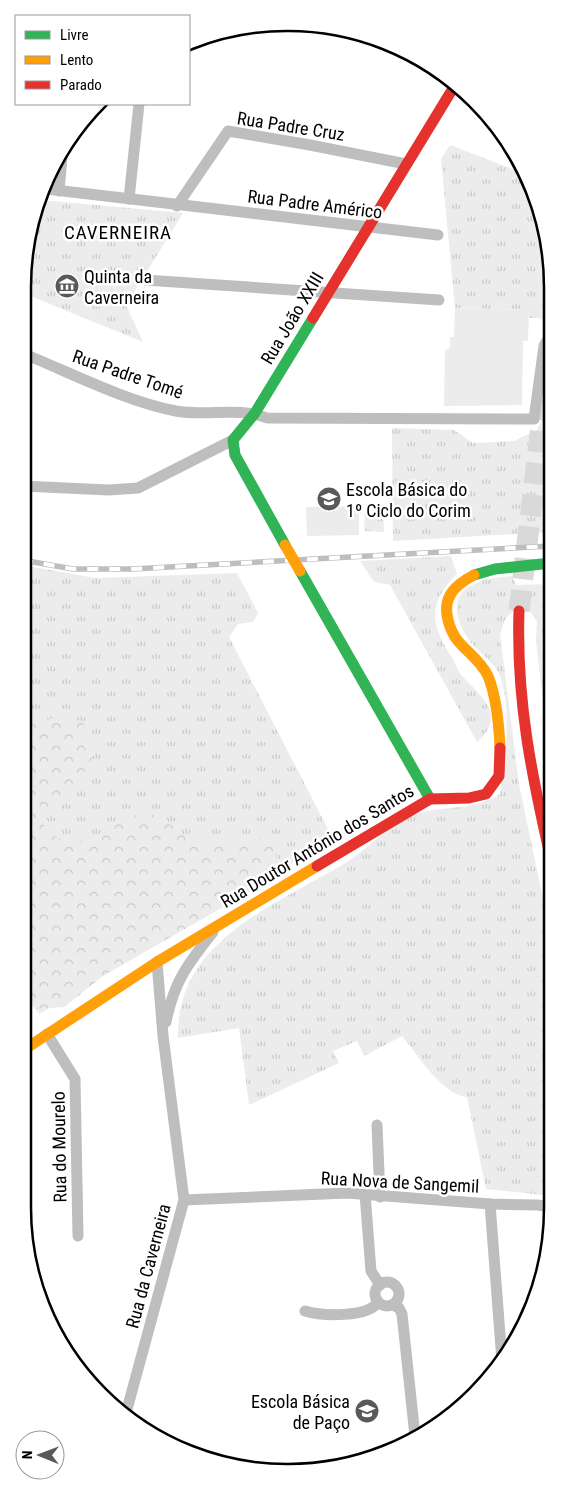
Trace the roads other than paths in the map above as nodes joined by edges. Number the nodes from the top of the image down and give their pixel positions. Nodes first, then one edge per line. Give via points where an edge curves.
1 (451, 91) edge
2 (140, 105) edge
3 (406, 164) junction
4 (61, 168) edge
5 (51, 190) edge
6 (59, 191) junction
7 (129, 199) junction
8 (182, 206) junction
9 (367, 228) junction
10 (438, 235) dead end
11 (145, 280) dead end
12 (328, 293) junction
13 (439, 300) dead end
14 (544, 346) edge
15 (31, 357) edge
16 (255, 413) junction
17 (233, 440) junction
18 (31, 486) edge
19 (544, 564) edge
20 (519, 611) tunnel mouth
21 (430, 799) junction
22 (544, 826) edge
23 (220, 924) junction
24 (157, 962) junction
25 (47, 1034) junction
26 (163, 1036) junction
27 (31, 1045) edge
28 (377, 1125) dead end
29 (365, 1194) junction
30 (380, 1196) junction
31 (184, 1200) junction
32 (490, 1204) junction
33 (544, 1206) edge
34 (78, 1236) dead end
35 (380, 1285) junction
36 (378, 1302) junction
37 (393, 1305) junction
38 (305, 1312) dead end
39 (501, 1350) edge
40 (128, 1407) edge
41 (414, 1430) edge

1 - 3 main road, Rua João XXIII
2 - 7 street
3 - 8 street, Rua Padre Cruz via 310,144 228,132
3 - 9 main road, Rua João XXIII
4 - 6 street
5 - 6 street, Rua Padre Américo
6 - 7 street, Rua Padre Américo
7 - 8 street, Rua Padre Américo
8 - 9 street, Rua Padre Américo
9 - 10 street, Rua Padre Américo
9 - 12 main road, Rua João XXIII
11 - 12 street
12 - 13 street
12 - 16 main road, Rua João XXIII
14 - 16 street, Rua Padre Tomé via 534,419 267,418
15 - 16 street, Rua Padre Tomé via 176,411
16 - 17 main road, Rua João XXIII
17 - 18 street via 138,488
17 - 21 main road, bridge via 235,455
19 - 21 main road, Rua Doutor António dos Santos via 473,573 450,592 446,617 452,632 484,669 491,687 500,732 499,778 486,794
20 - 22 main road via 521,702
21 - 23 main road, Rua Doutor António dos Santos
23 - 24 main road, Rua Doutor António dos Santos
23 - 26 street, Rua da Caverneira via 185,967 170,1003
24 - 25 main road, Rua Doutor António dos Santos
24 - 26 street, Rua da Caverneira
25 - 27 main road, Rua Doutor António dos Santos
25 - 34 street, Rua do Mourelo via 75,1079
26 - 31 street, Rua da Caverneira
28 - 30 street
29 - 30 street, Rua Nova de Sangemil
29 - 31 street, Rua Nova de Sangemil
29 - 35 street via 371,1271
30 - 32 street, Rua Nova de Sangemil
31 - 40 street, Rua da Caverneira
32 - 33 street, Rua Nova de Sangemil
32 - 39 street
35 - 36 street via 375,1291
35 - 37 street via 387,1282 397,1288 399,1295
36 - 37 street via 385,1306
36 - 38 street via 369,1311 321,1316
37 - 41 street via 402,1314

